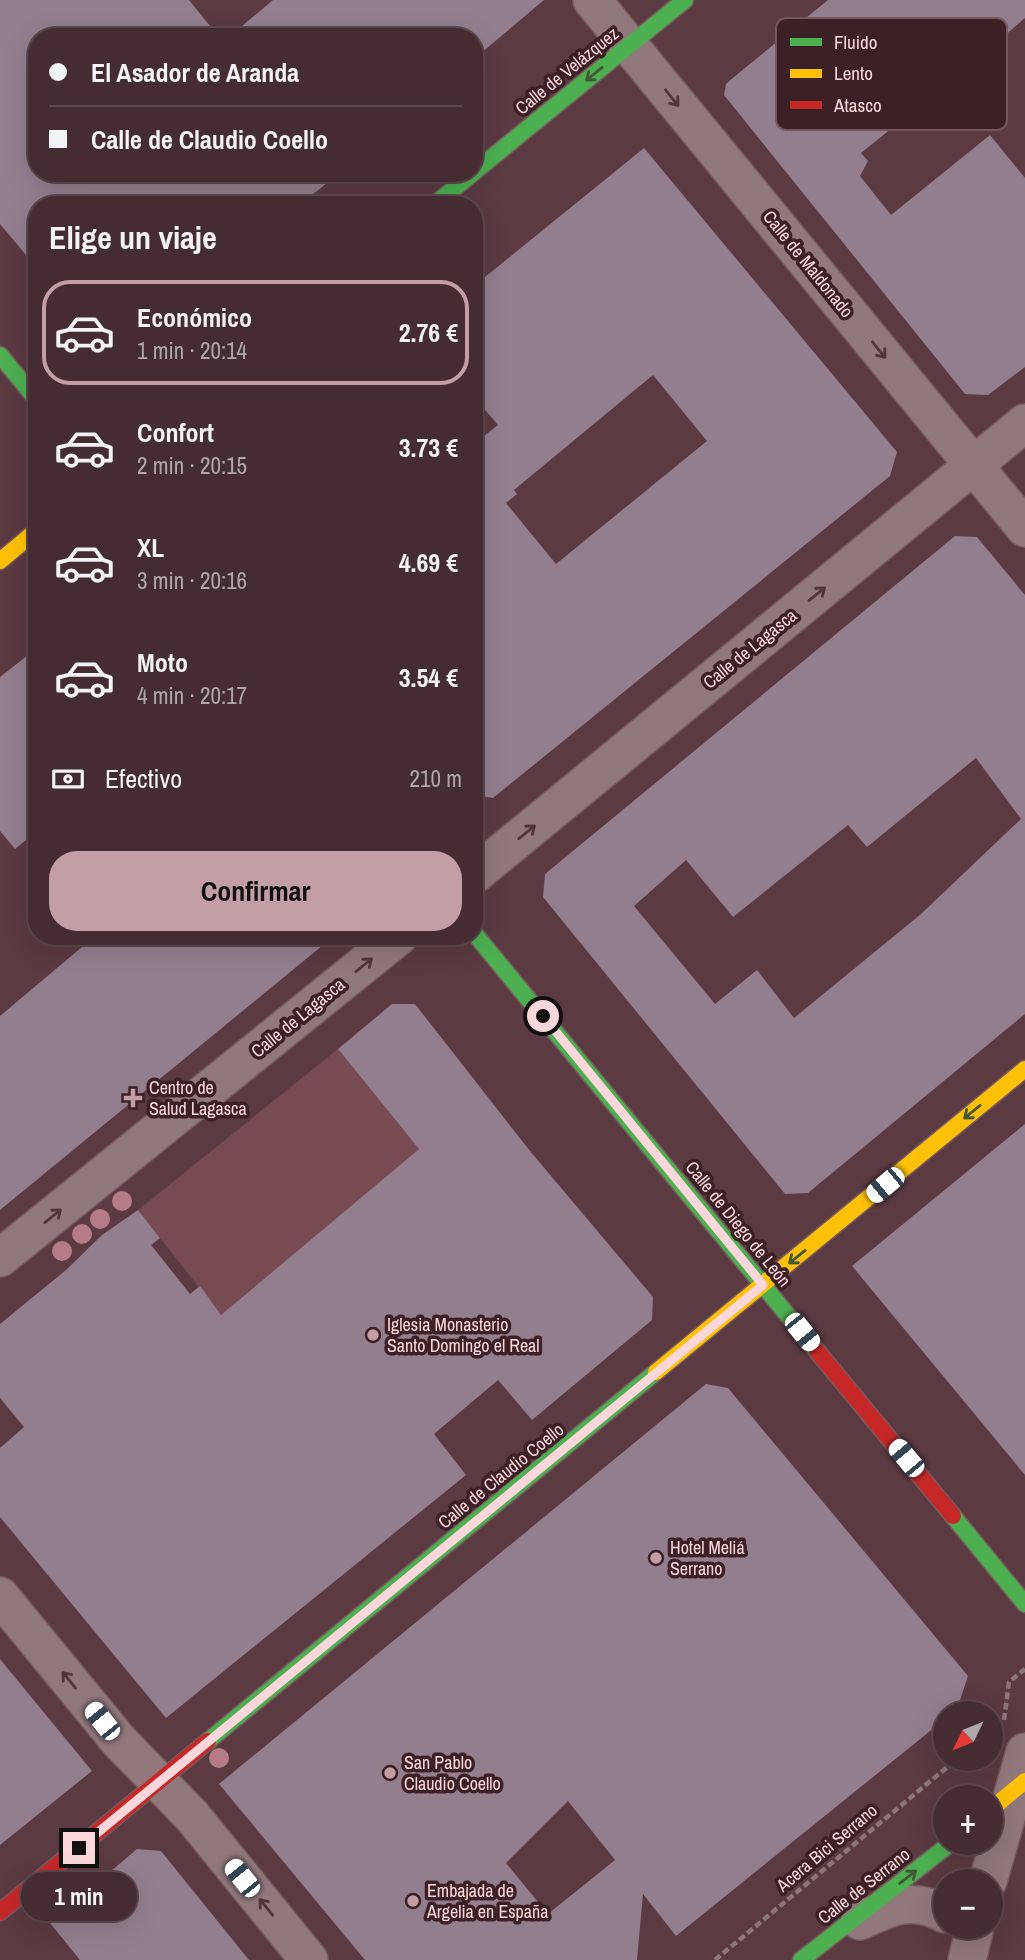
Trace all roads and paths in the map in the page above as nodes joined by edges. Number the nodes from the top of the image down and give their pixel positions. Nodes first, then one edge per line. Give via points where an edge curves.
1 (592, 0) edge
2 (685, 0) edge
3 (629, 45) junction
4 (483, 166) edge
5 (463, 182) edge
6 (445, 196) edge
7 (0, 355) edge
8 (28, 389) edge
9 (1025, 424) edge
10 (974, 466) junction
11 (1025, 528) edge
12 (28, 538) edge
13 (0, 561) edge
14 (483, 868) edge
15 (483, 944) edge
16 (389, 945) edge
17 (1025, 1069) edge
18 (0, 1258) edge
19 (763, 1285) junction
20 (0, 1597) edge
21 (1025, 1604) edge
22 (1025, 1669) edge
23 (1003, 1721) edge
24 (1025, 1752) edge
25 (943, 1771) edge
26 (158, 1784) junction
27 (1010, 1794) edge
28 (936, 1855) edge
29 (991, 1869) edge
30 (933, 1909) edge
31 (0, 1912) edge
32 (834, 1934) junction
33 (309, 1960) edge
34 (715, 1960) edge
35 (801, 1960) edge

1 - 3 street, Calle de Maldonado
2 - 3 street, Calle de Velázquez
3 -> 4 street, Calle de Velázquez
3 -> 10 street, Calle de Maldonado
5 - 6 street, Calle de Velázquez
7 - 8 street
9 - 10 street, Calle de Lagasca
10 - 11 street, Calle de Maldonado
14 -> 10 street, Calle de Lagasca
12 - 13 street
15 - 19 street, Calle de Diego de León
18 -> 16 street, Calle de Lagasca
17 -> 19 street, Calle de Claudio Coello
19 - 21 street, Calle de Diego de León
19 - 26 street, Calle de Claudio Coello
26 -> 20 street
22 - 23 path via 1009,1682
24 - 27 street
25 - 34 path, Acera Bici Serrano
26 - 31 street, Calle de Claudio Coello
33 -> 26 street via 192,1816
27 - 29 street
32 -> 28 street, Calle de Serrano
30 - 32 street via 903,1903
32 - 35 street, Calle de Serrano

